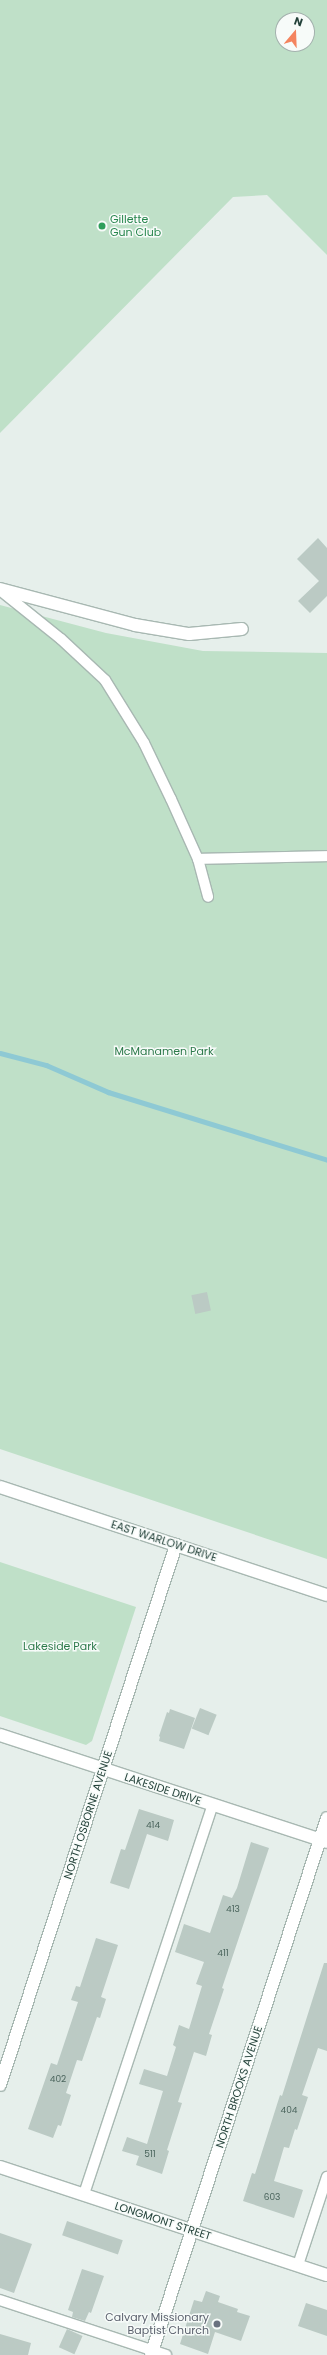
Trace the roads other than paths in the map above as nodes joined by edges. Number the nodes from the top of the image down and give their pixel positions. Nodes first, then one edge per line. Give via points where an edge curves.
1 (0, 589) edge
2 (242, 628) dead end
3 (327, 856) edge
4 (198, 859) junction
5 (208, 897) dead end
6 (0, 1487) edge
7 (176, 1545) junction
8 (327, 1595) edge
9 (0, 1735) edge
10 (103, 1769) junction
11 (213, 1805) junction
12 (327, 1818) edge
13 (324, 1841) edge
14 (0, 2085) edge
15 (0, 2166) edge
16 (327, 2177) edge
17 (84, 2194) junction
18 (192, 2230) junction
19 (298, 2265) junction
20 (327, 2275) edge
21 (0, 2300) edge
22 (152, 2353) edge
23 (166, 2355) edge

1 - 2 street via 135,625 174,632 190,634
1 - 4 lane via 61,639 105,680 144,744
3 - 4 lane
4 - 5 lane
6 - 7 street, EAST WARLOW DRIVE
7 - 8 street, EAST WARLOW DRIVE
7 - 10 street, NORTH OSBORNE AVENUE
9 - 10 street, LAKESIDE DRIVE
10 - 11 street, LAKESIDE DRIVE
10 - 14 street, NORTH OSBORNE AVENUE
11 - 13 street, LAKESIDE DRIVE
11 - 17 lane
12 - 13 street, NORTH BROOKS AVENUE
13 - 18 street, NORTH BROOKS AVENUE
15 - 17 street, LONGMONT STREET
16 - 19 lane
17 - 18 street, LONGMONT STREET
18 - 19 street, LONGMONT STREET
18 - 22 street, NORTH BROOKS AVENUE
19 - 20 street, LONGMONT STREET
21 - 22 lane
22 - 23 lane

